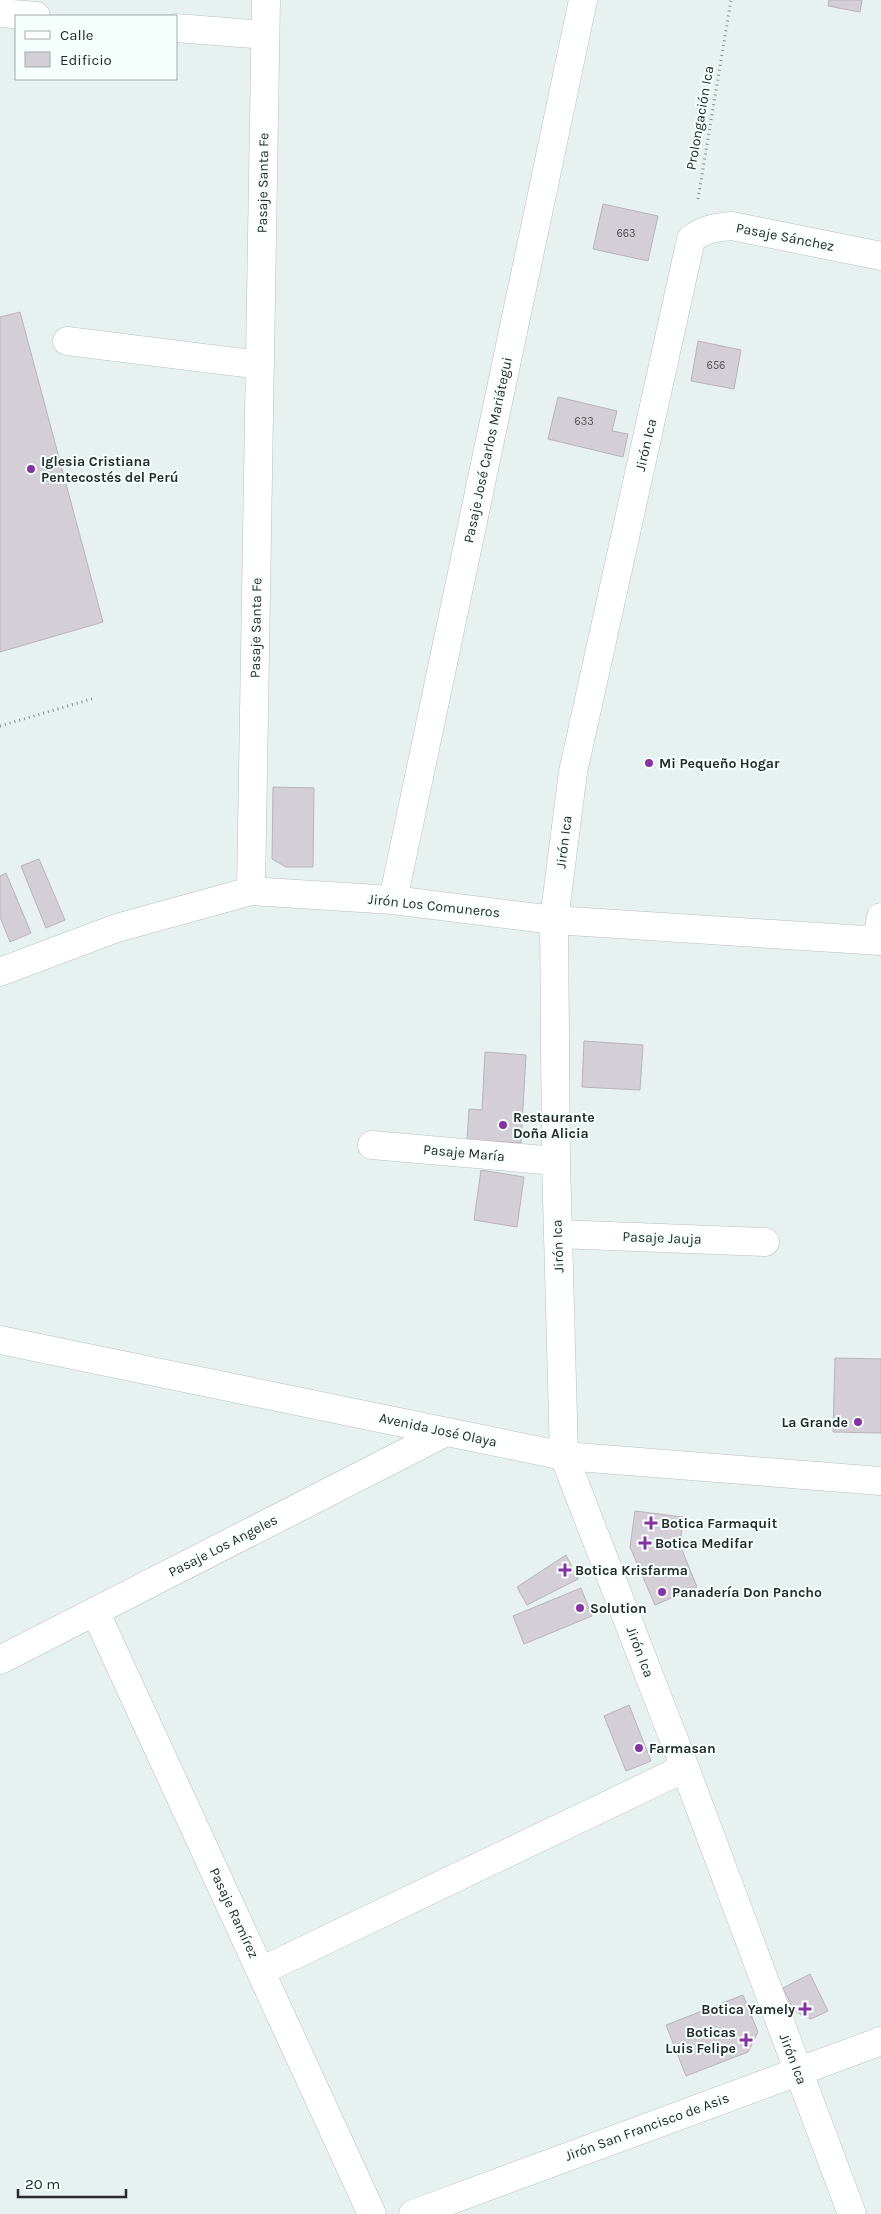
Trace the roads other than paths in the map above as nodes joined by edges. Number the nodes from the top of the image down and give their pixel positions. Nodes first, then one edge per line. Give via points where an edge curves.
1 (266, 0) edge
2 (583, 0) edge
3 (0, 13) edge
4 (24, 15) edge
5 (178, 28) edge
6 (265, 35) junction
7 (691, 239) joint
8 (881, 256) edge
9 (67, 340) dead end
10 (260, 365) junction
11 (251, 891) junction
12 (393, 900) junction
13 (554, 920) junction
14 (880, 933) edge
15 (0, 972) edge
16 (372, 1145) dead end
17 (556, 1161) junction
18 (558, 1234) junction
19 (765, 1242) dead end
20 (0, 1340) edge
21 (446, 1432) junction
22 (564, 1456) junction
23 (881, 1481) edge
24 (96, 1612) junction
25 (0, 1660) edge
26 (685, 1768) junction
27 (261, 1971) junction
28 (881, 2041) edge
29 (798, 2072) junction
30 (372, 2214) edge
31 (413, 2214) edge
32 (852, 2214) edge

1 - 6 street, Pasaje Santa Fe
2 - 12 street, Pasaje José Carlos Mariátegui
3 - 4 street
5 - 6 street
6 - 10 street, Pasaje Santa Fe
7 - 8 street, Pasaje Sánchez via 702,231 732,226
7 - 13 street, Jirón Ica via 573,772
9 - 10 street
10 - 11 street, Pasaje Santa Fe
11 - 12 street, Jirón Los Comuneros
11 - 15 street, Jirón Los Comuneros via 117,928
12 - 13 street, Jirón Los Comuneros
13 - 14 street, Jirón Los Comuneros
13 - 17 street, Jirón Ica
16 - 17 street, Pasaje María
17 - 18 street, Jirón Ica
18 - 19 street, Pasaje Jauja
18 - 22 street, Jirón Ica
20 - 21 street, Avenida José Olaya
21 - 22 street, Avenida José Olaya
21 - 24 street, Pasaje Los Angeles
22 - 23 street, Avenida José Olaya
22 - 26 street, Jirón Ica
24 - 25 street, Pasaje Los Angeles
24 - 27 street, Pasaje Ramírez
26 - 27 street
26 - 29 street, Jirón Ica
27 - 30 street, Pasaje Ramírez
28 - 29 street, Jirón San Francisco de Asis
29 - 31 street, Jirón San Francisco de Asis
29 - 32 street, Jirón Ica

